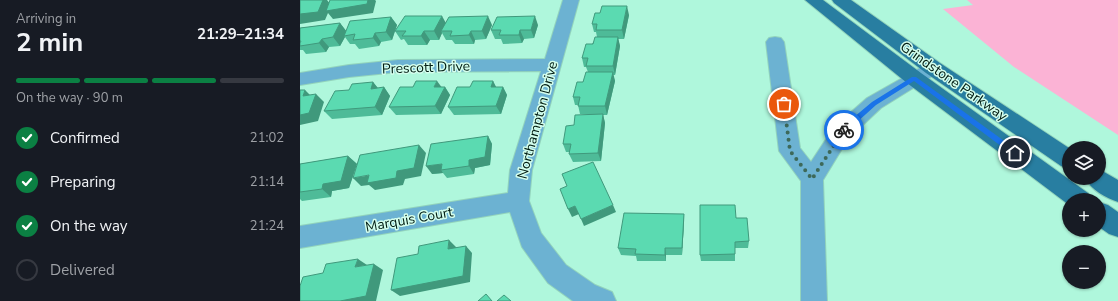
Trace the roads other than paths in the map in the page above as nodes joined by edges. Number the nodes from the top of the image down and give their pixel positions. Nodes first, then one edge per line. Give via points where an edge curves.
1 (571, 0) edge
2 (813, 0) edge
3 (840, 0) edge
4 (775, 42) dead end
5 (552, 65) junction
6 (933, 68) junction
7 (914, 78) junction
8 (300, 79) edge
9 (1062, 155) edge
10 (812, 179) junction
11 (1106, 184) edge
12 (1118, 192) edge
13 (1070, 193) edge
14 (518, 200) junction
15 (1106, 218) edge
16 (1118, 226) edge
17 (300, 237) edge
18 (603, 301) edge
19 (814, 301) edge

1 - 5 street, Northampton Drive
2 - 7 main road, Grindstone Parkway
3 - 6 main road, Grindstone Parkway
4 - 10 street via 790,151
5 - 8 street, Prescott Drive via 398,66
5 - 14 street, Northampton Drive via 521,170
6 - 7 street
6 - 9 main road, Grindstone Parkway
7 - 10 street via 874,103 841,132
7 - 13 main road, Grindstone Parkway
10 - 19 street
11 - 12 main road
14 - 17 street, Marquis Court
14 - 18 street, Northampton Drive via 531,239 557,274 587,295
15 - 16 main road

